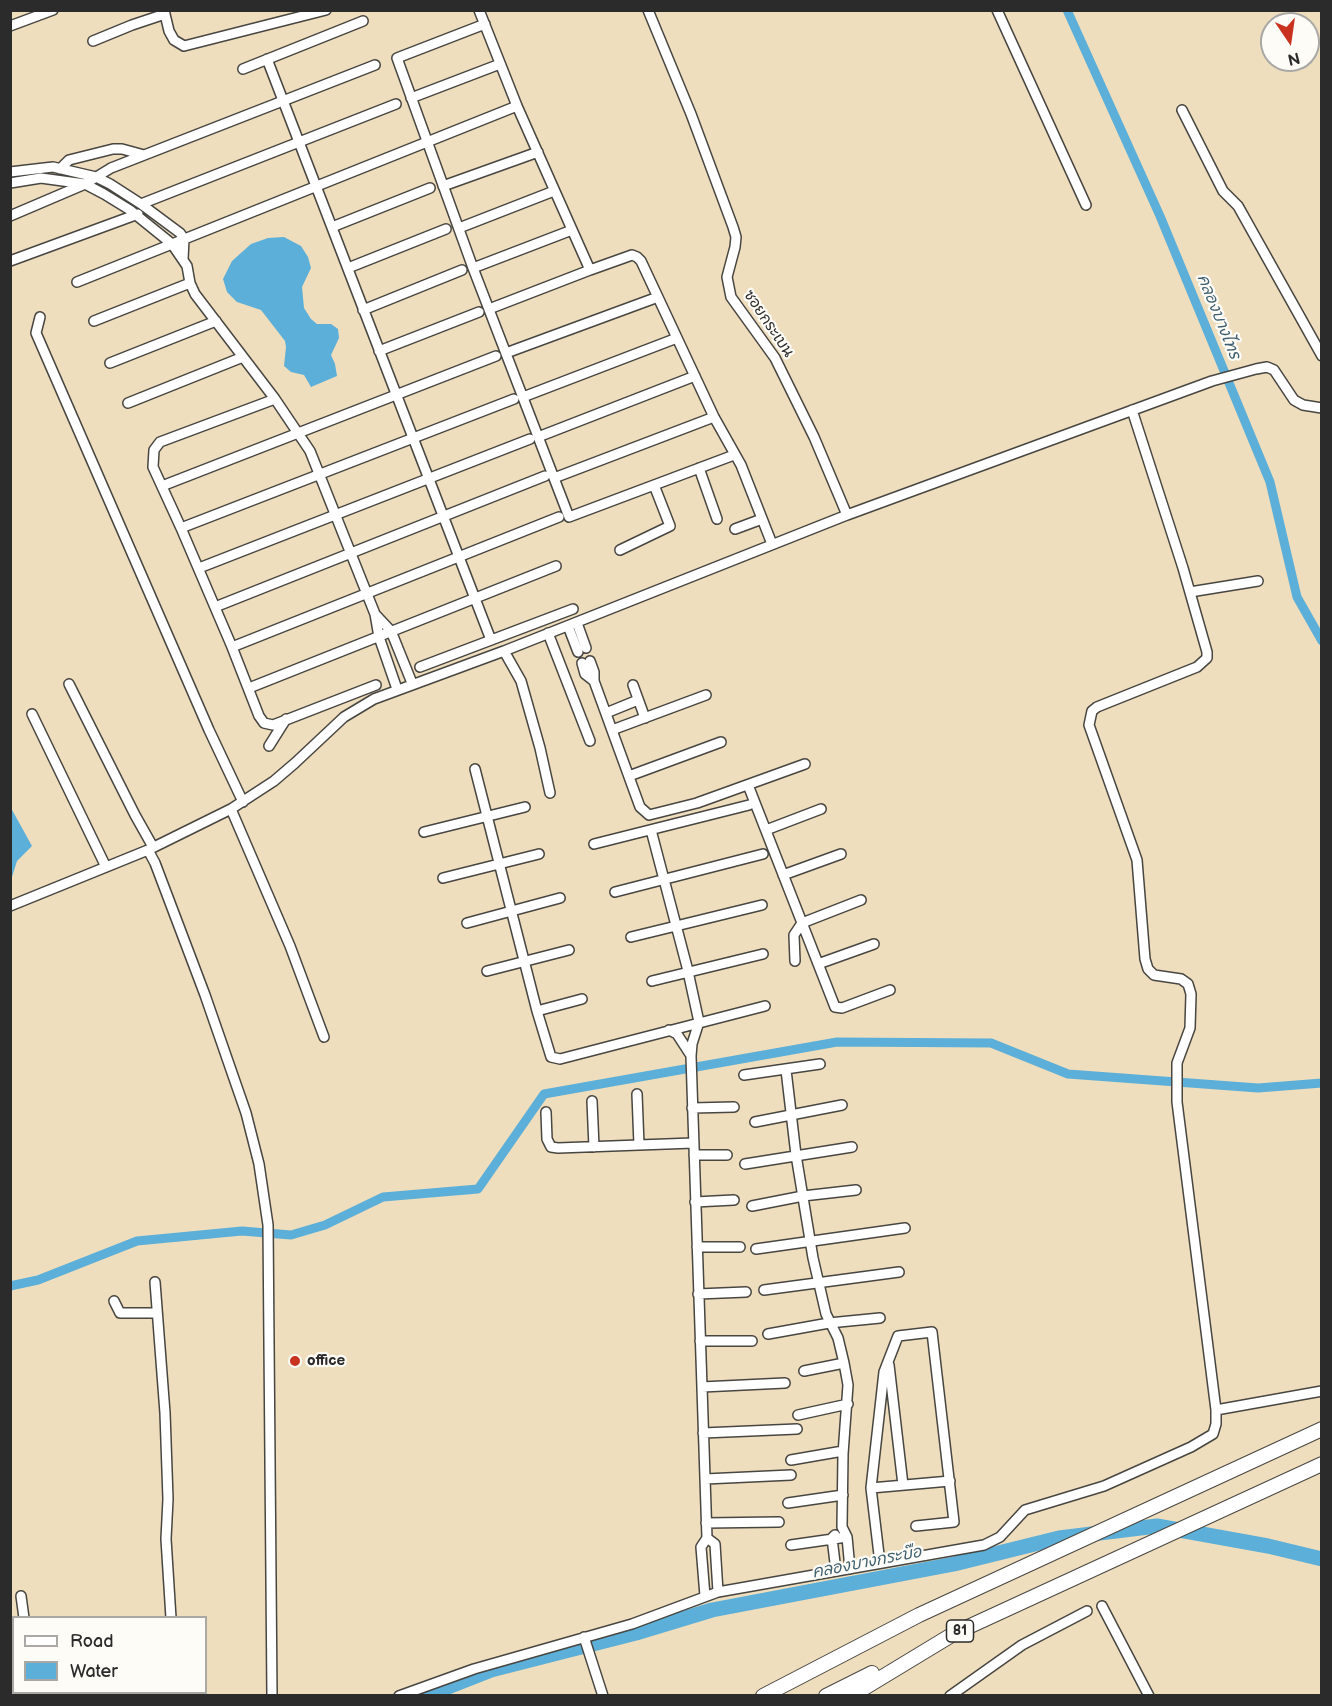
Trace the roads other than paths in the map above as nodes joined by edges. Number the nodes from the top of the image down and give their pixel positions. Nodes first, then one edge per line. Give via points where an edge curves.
1 (53, 10) edge
2 (326, 10) edge
3 (479, 10) edge
4 (648, 10) edge
5 (997, 10) edge
6 (165, 12) edge
7 (363, 21) dead end
8 (484, 24) junction
9 (10, 26) edge
10 (93, 41) dead end
11 (267, 59) junction
12 (375, 64) dead end
13 (500, 64) junction
14 (243, 69) dead end
15 (411, 98) junction
16 (283, 100) junction
17 (396, 104) dead end
18 (517, 106) junction
19 (1182, 110) dead end
20 (299, 142) junction
21 (427, 142) junction
22 (538, 152) junction
23 (144, 154) junction
24 (60, 169) junction
25 (10, 172) edge
26 (96, 177) junction
27 (10, 183) edge
28 (85, 184) junction
29 (316, 186) junction
30 (443, 186) junction
31 (430, 188) dead end
32 (554, 191) junction
33 (1086, 205) dead end
34 (145, 206) junction
35 (136, 215) junction
36 (10, 216) edge
37 (332, 227) junction
38 (459, 228) junction
39 (446, 229) dead end
40 (572, 230) junction
41 (184, 239) junction
42 (172, 244) junction
43 (183, 259) junction
44 (10, 261) edge
45 (348, 268) junction
46 (473, 268) junction
47 (462, 270) dead end
48 (590, 270) junction
49 (77, 282) dead end
50 (190, 283) junction
51 (658, 297) junction
52 (489, 309) junction
53 (363, 310) junction
54 (479, 312) dead end
55 (40, 317) dead end
56 (93, 321) dead end
57 (216, 321) junction
58 (677, 338) junction
59 (379, 351) junction
60 (506, 353) junction
61 (496, 356) dead end
62 (1322, 356) edge
63 (243, 357) junction
64 (110, 363) dead end
65 (696, 376) junction
66 (396, 395) junction
67 (518, 398) junction
68 (275, 399) junction
69 (128, 403) dead end
70 (1322, 408) edge
71 (1132, 410) junction
72 (714, 417) junction
73 (299, 433) junction
74 (413, 438) junction
75 (534, 438) junction
76 (734, 455) junction
77 (699, 468) junction
78 (319, 474) junction
79 (549, 477) junction
80 (428, 479) junction
81 (654, 485) junction
82 (162, 486) junction
83 (335, 515) junction
84 (846, 515) junction
85 (443, 517) junction
86 (559, 518) dead end
87 (717, 519) dead end
88 (762, 519) junction
89 (181, 528) junction
90 (735, 529) dead end
91 (772, 544) junction
92 (620, 550) dead end
93 (351, 553) junction
94 (459, 557) junction
95 (556, 566) dead end
96 (199, 568) junction
97 (1258, 581) dead end
98 (1190, 592) junction
99 (367, 594) junction
100 (475, 599) junction
101 (215, 607) junction
102 (573, 609) dead end
103 (375, 614) junction
104 (573, 624) junction
105 (391, 632) junction
106 (548, 633) junction
107 (379, 637) junction
108 (491, 640) junction
109 (232, 647) junction
110 (582, 650) dead end
111 (504, 651) junction
112 (586, 662) dead end
113 (420, 667) dead end
114 (412, 683) junction
115 (69, 684) dead end
116 (376, 685) dead end
117 (633, 685) dead end
118 (249, 688) junction
119 (397, 689) junction
120 (706, 695) dead end
121 (638, 700) junction
122 (606, 713) junction
123 (32, 714) dead end
124 (645, 718) junction
125 (286, 719) junction
126 (612, 730) junction
127 (590, 741) dead end
128 (721, 742) dead end
129 (269, 746) dead end
130 (805, 764) dead end
131 (475, 769) dead end
132 (629, 776) junction
133 (748, 785) junction
134 (550, 793) dead end
135 (243, 802) junction
136 (748, 806) dead end
137 (525, 807) dead end
138 (231, 809) junction
139 (821, 809) dead end
140 (487, 816) junction
141 (651, 830) junction
142 (766, 830) junction
143 (424, 832) dead end
144 (594, 844) dead end
145 (150, 849) junction
146 (539, 854) dead end
147 (763, 854) dead end
148 (841, 854) dead end
149 (499, 864) junction
150 (106, 867) junction
151 (783, 875) junction
152 (443, 878) dead end
153 (664, 878) junction
154 (615, 892) dead end
155 (560, 898) dead end
156 (861, 900) dead end
157 (762, 905) dead end
158 (10, 906) edge
159 (511, 911) junction
160 (467, 922) dead end
161 (802, 923) junction
162 (676, 926) junction
163 (631, 937) dead end
164 (874, 944) dead end
165 (569, 950) dead end
166 (763, 954) dead end
167 (524, 961) junction
168 (795, 961) dead end
169 (818, 964) junction
170 (487, 971) dead end
171 (688, 972) junction
172 (652, 981) dead end
173 (890, 990) dead end
174 (582, 999) dead end
175 (765, 1006) dead end
176 (537, 1011) junction
177 (699, 1022) junction
178 (669, 1030) junction
179 (324, 1036) dead end
180 (691, 1056) junction
181 (820, 1065) dead end
182 (786, 1070) junction
183 (744, 1075) dead end
184 (637, 1094) dead end
185 (592, 1101) dead end
186 (842, 1106) dead end
187 (734, 1107) dead end
188 (692, 1108) junction
189 (546, 1112) dead end
190 (791, 1114) junction
191 (755, 1122) dead end
192 (693, 1143) junction
193 (639, 1145) junction
194 (594, 1147) junction
195 (852, 1147) dead end
196 (694, 1155) junction
197 (727, 1155) dead end
198 (796, 1155) junction
199 (745, 1164) dead end
200 (855, 1190) dead end
201 (803, 1196) junction
202 (734, 1200) dead end
203 (695, 1202) junction
204 (752, 1206) dead end
205 (904, 1228) dead end
206 (810, 1241) junction
207 (697, 1247) junction
208 (740, 1247) dead end
209 (756, 1249) dead end
210 (899, 1272) dead end
211 (155, 1282) dead end
212 (818, 1282) junction
213 (764, 1290) dead end
214 (747, 1292) dead end
215 (698, 1294) junction
216 (114, 1301) dead end
217 (157, 1313) junction
218 (880, 1318) dead end
219 (829, 1323) junction
220 (768, 1334) dead end
221 (700, 1341) junction
222 (752, 1341) dead end
223 (888, 1358) junction
224 (844, 1363) junction
225 (804, 1371) dead end
226 (785, 1383) dead end
227 (702, 1387) junction
228 (1322, 1391) edge
229 (848, 1404) junction
230 (1216, 1410) junction
231 (798, 1415) dead end
232 (797, 1429) dead end
233 (1322, 1429) edge
234 (703, 1433) junction
235 (843, 1451) junction
236 (791, 1460) dead end
237 (1322, 1464) edge
238 (791, 1475) dead end
239 (705, 1479) junction
240 (950, 1480) junction
241 (903, 1485) junction
242 (871, 1488) junction
243 (843, 1495) junction
244 (788, 1503) dead end
245 (779, 1522) dead end
246 (706, 1523) junction
247 (916, 1526) dead end
248 (842, 1527) junction
249 (848, 1537) junction
250 (707, 1538) junction
251 (832, 1538) junction
252 (791, 1545) dead end
253 (880, 1563) junction
254 (850, 1569) junction
255 (836, 1571) junction
256 (718, 1592) junction
257 (21, 1596) dead end
258 (705, 1596) junction
259 (1102, 1606) dead end
260 (1087, 1611) dead end
261 (24, 1616) edge
262 (171, 1616) edge
263 (955, 1633) junction
264 (585, 1639) junction
265 (272, 1695) edge
266 (399, 1695) edge
267 (603, 1695) edge
268 (763, 1695) edge
269 (826, 1695) edge
270 (851, 1695) edge
271 (950, 1695) edge
272 (1149, 1695) edge

1 - 9 street
2 - 6 street via 184,46 174,40
3 - 8 street
4 - 84 street, ซอยกระเบน via 734,227 735,247 727,277 731,297 775,358
5 - 33 street
6 - 10 street
7 - 11 street
8 - 13 street
8 - 15 street via 396,58
11 - 14 street
11 - 16 street
12 - 16 street
13 - 15 street
13 - 18 street
15 - 21 street
16 - 20 street
16 - 23 street
17 - 20 street
18 - 21 street
18 - 22 street
19 - 62 street via 1223,191 1238,206
20 - 29 street
20 - 34 street
21 - 29 street
21 - 30 street
22 - 30 street
22 - 32 street
23 - 24 street via 114,149 69,160
23 - 26 street
24 - 25 street via 37,167
24 - 26 street
26 - 28 street
26 - 34 street
27 - 28 street via 41,178
28 - 35 street
28 - 36 street
29 - 37 street
29 - 41 street
30 - 38 street
31 - 37 street
32 - 38 street
32 - 40 street
34 - 35 street
34 - 41 street
35 - 42 street
35 - 44 street
37 - 45 street
38 - 46 street
39 - 45 street
40 - 46 street
40 - 48 street
41 - 42 street
41 - 43 street
42 - 43 street
42 - 49 street
43 - 50 street
45 - 53 street
46 - 52 street
47 - 53 street
48 - 51 street via 632,255 637,257
48 - 52 street
50 - 56 street
50 - 57 street
51 - 58 street
51 - 60 street
52 - 60 street
53 - 59 street
54 - 59 street
55 - 135 street via 36,333
57 - 63 street
57 - 64 street
58 - 65 street
58 - 67 street
59 - 66 street
60 - 67 street
61 - 66 street
63 - 68 street
63 - 69 street
65 - 72 street
65 - 75 street
66 - 73 street
66 - 74 street
67 - 74 street
67 - 75 street
68 - 73 street
68 - 82 street via 160,442 152,457
70 - 71 street via 1294,400 1280,376 1268,367 1234,374
71 - 84 street
71 - 98 street
72 - 76 street
72 - 79 street
73 - 78 street
73 - 82 street
74 - 78 street
74 - 80 street
75 - 79 street
75 - 80 street
76 - 77 street
76 - 88 street
77 - 81 street
77 - 87 street
78 - 83 street
78 - 89 street
79 - 81 street via 569,517
79 - 85 street
80 - 83 street
80 - 85 street
81 - 92 street via 670,526
82 - 89 street
83 - 93 street
83 - 96 street
84 - 91 street
85 - 93 street
85 - 94 street
86 - 94 street
88 - 90 street
88 - 91 street
89 - 96 street
91 - 104 street
93 - 99 street
93 - 101 street
94 - 99 street
94 - 100 street
95 - 100 street
96 - 101 street
97 - 98 street
98 - 230 street via 1208,652 1204,663 1097,706 1089,726 1137,860 1148,969 1154,975 1181,979 1188,984 1191,994 1190,1028 1177,1063 1177,1102
99 - 103 street
99 - 109 street
100 - 105 street
100 - 108 street
101 - 109 street
102 - 108 street
103 - 105 street
103 - 107 street
104 - 106 street
104 - 110 street
105 - 107 street
105 - 114 street
106 - 111 street
106 - 127 street
107 - 118 street
107 - 119 street
108 - 113 street
109 - 118 street
111 - 114 street
111 - 134 street via 521,681
112 - 122 street via 585,674 594,681
114 - 119 street
115 - 145 street
116 - 125 street
117 - 121 street
118 - 125 street via 264,723 273,725
119 - 135 street via 356,708 295,764
120 - 124 street
121 - 122 street
121 - 124 street
122 - 126 street
123 - 150 street
124 - 126 street
125 - 129 street
126 - 132 street
128 - 132 street
130 - 133 street
131 - 140 street
132 - 133 street via 640,807 649,815
133 - 142 street
135 - 138 street
136 - 141 street
137 - 140 street
138 - 145 street
138 - 179 street
139 - 142 street
140 - 143 street
140 - 149 street
141 - 144 street
141 - 153 street
142 - 151 street
145 - 150 street
145 - 265 street via 246,1113 268,1225
146 - 149 street
147 - 153 street
148 - 151 street
149 - 152 street
149 - 159 street
150 - 158 street
151 - 161 street
153 - 154 street
153 - 162 street
155 - 159 street
156 - 161 street
157 - 162 street
159 - 160 street
159 - 167 street
161 - 168 street via 794,935
161 - 169 street
162 - 163 street
162 - 171 street
164 - 169 street
165 - 167 street
166 - 171 street
167 - 170 street
167 - 176 street
169 - 173 street via 838,1009
171 - 172 street
171 - 177 street
174 - 176 street
175 - 177 street
176 - 178 street via 548,1052 555,1059
177 - 178 street
177 - 180 street
178 - 180 street via 677,1034
180 - 188 street
181 - 182 street
182 - 183 street
182 - 190 street
184 - 193 street
185 - 194 street
186 - 190 street
187 - 188 street
188 - 192 street
189 - 194 street via 551,1147
190 - 191 street
190 - 198 street
192 - 193 street
192 - 196 street
193 - 194 street
195 - 198 street
196 - 197 street
196 - 203 street
198 - 199 street
198 - 201 street
200 - 201 street
201 - 204 street
201 - 206 street
202 - 203 street
203 - 207 street
205 - 206 street
206 - 209 street
206 - 212 street
207 - 208 street
207 - 215 street
210 - 212 street
211 - 217 street
212 - 213 street
212 - 219 street
214 - 215 street
215 - 221 street
216 - 217 street via 120,1313
217 - 262 street via 165,1413
218 - 219 street
219 - 220 street
219 - 224 street via 838,1338
221 - 222 street
221 - 227 street
223 - 240 street via 898,1336 932,1332
223 - 241 street
223 - 242 street
224 - 225 street
224 - 229 street
226 - 227 street
227 - 234 street
228 - 230 street
229 - 231 street
229 - 235 street
230 - 253 street via 1213,1434 1204,1440 1104,1486 1025,1510 1000,1537 984,1545
232 - 234 street
233 - 268 highway, 81 via 890,1629
234 - 239 street
235 - 236 street
235 - 243 street
237 - 263 highway, 81
238 - 239 street
239 - 246 street
240 - 241 street
240 - 247 street via 954,1522
241 - 242 street
242 - 253 street
243 - 244 street
243 - 248 street
245 - 246 street
246 - 250 street
248 - 249 street
248 - 251 street
249 - 251 street
249 - 254 street
250 - 256 street via 715,1545
250 - 258 street via 701,1547
251 - 252 street
251 - 255 street
253 - 254 street
254 - 255 street
255 - 256 street
256 - 258 street
257 - 261 street
258 - 264 street
259 - 272 street
260 - 271 street via 1022,1645
263 - 269 highway, 81
263 - 270 highway, 81
264 - 266 street via 474,1669
264 - 267 street

